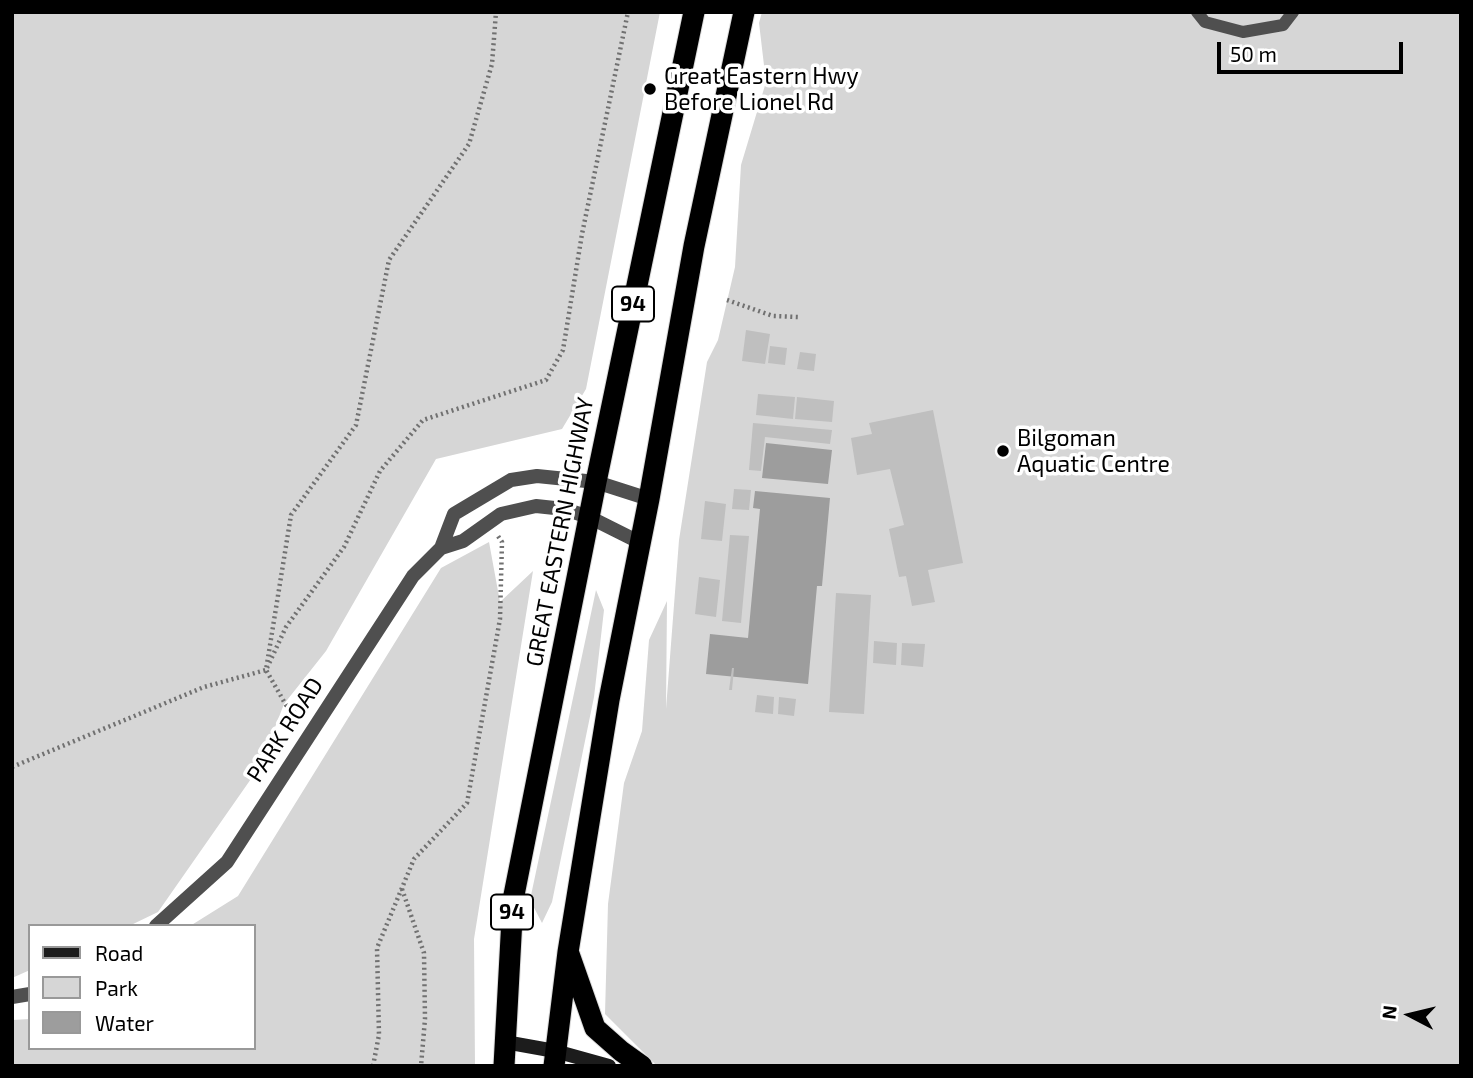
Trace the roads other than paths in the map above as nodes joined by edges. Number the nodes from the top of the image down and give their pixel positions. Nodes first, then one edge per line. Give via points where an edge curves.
1 (694, 12) edge
2 (744, 12) edge
3 (1197, 12) edge
4 (1293, 12) edge
5 (596, 482) junction
6 (649, 499) junction
7 (589, 517) junction
8 (639, 542) junction
9 (441, 548) junction
10 (158, 924) edge
11 (568, 952) junction
12 (505, 1042) junction
13 (555, 1058) edge
14 (504, 1066) edge
15 (608, 1066) edge
16 (642, 1066) edge

1 - 5 highway, GREAT EASTERN HIGHWAY / 94
2 - 6 highway, 94 via 694,246
3 - 4 lane via 1205,22 1243,33 1283,24
5 - 6 street, PARK ROAD
5 - 7 highway, GREAT EASTERN HIGHWAY / 94
5 - 9 street, PARK ROAD via 537,476 511,480 454,514
6 - 8 highway, 94
7 - 8 street, PARK ROAD
7 - 9 street, PARK ROAD via 536,506 501,514 463,541
7 - 12 highway, GREAT EASTERN HIGHWAY / 94 via 513,900
8 - 11 highway, 94
9 - 10 street, PARK ROAD via 412,576 227,862
11 - 13 highway, 94
11 - 16 highway via 596,1028
12 - 13 street
12 - 14 highway, GREAT EASTERN HIGHWAY / 94
13 - 15 street

